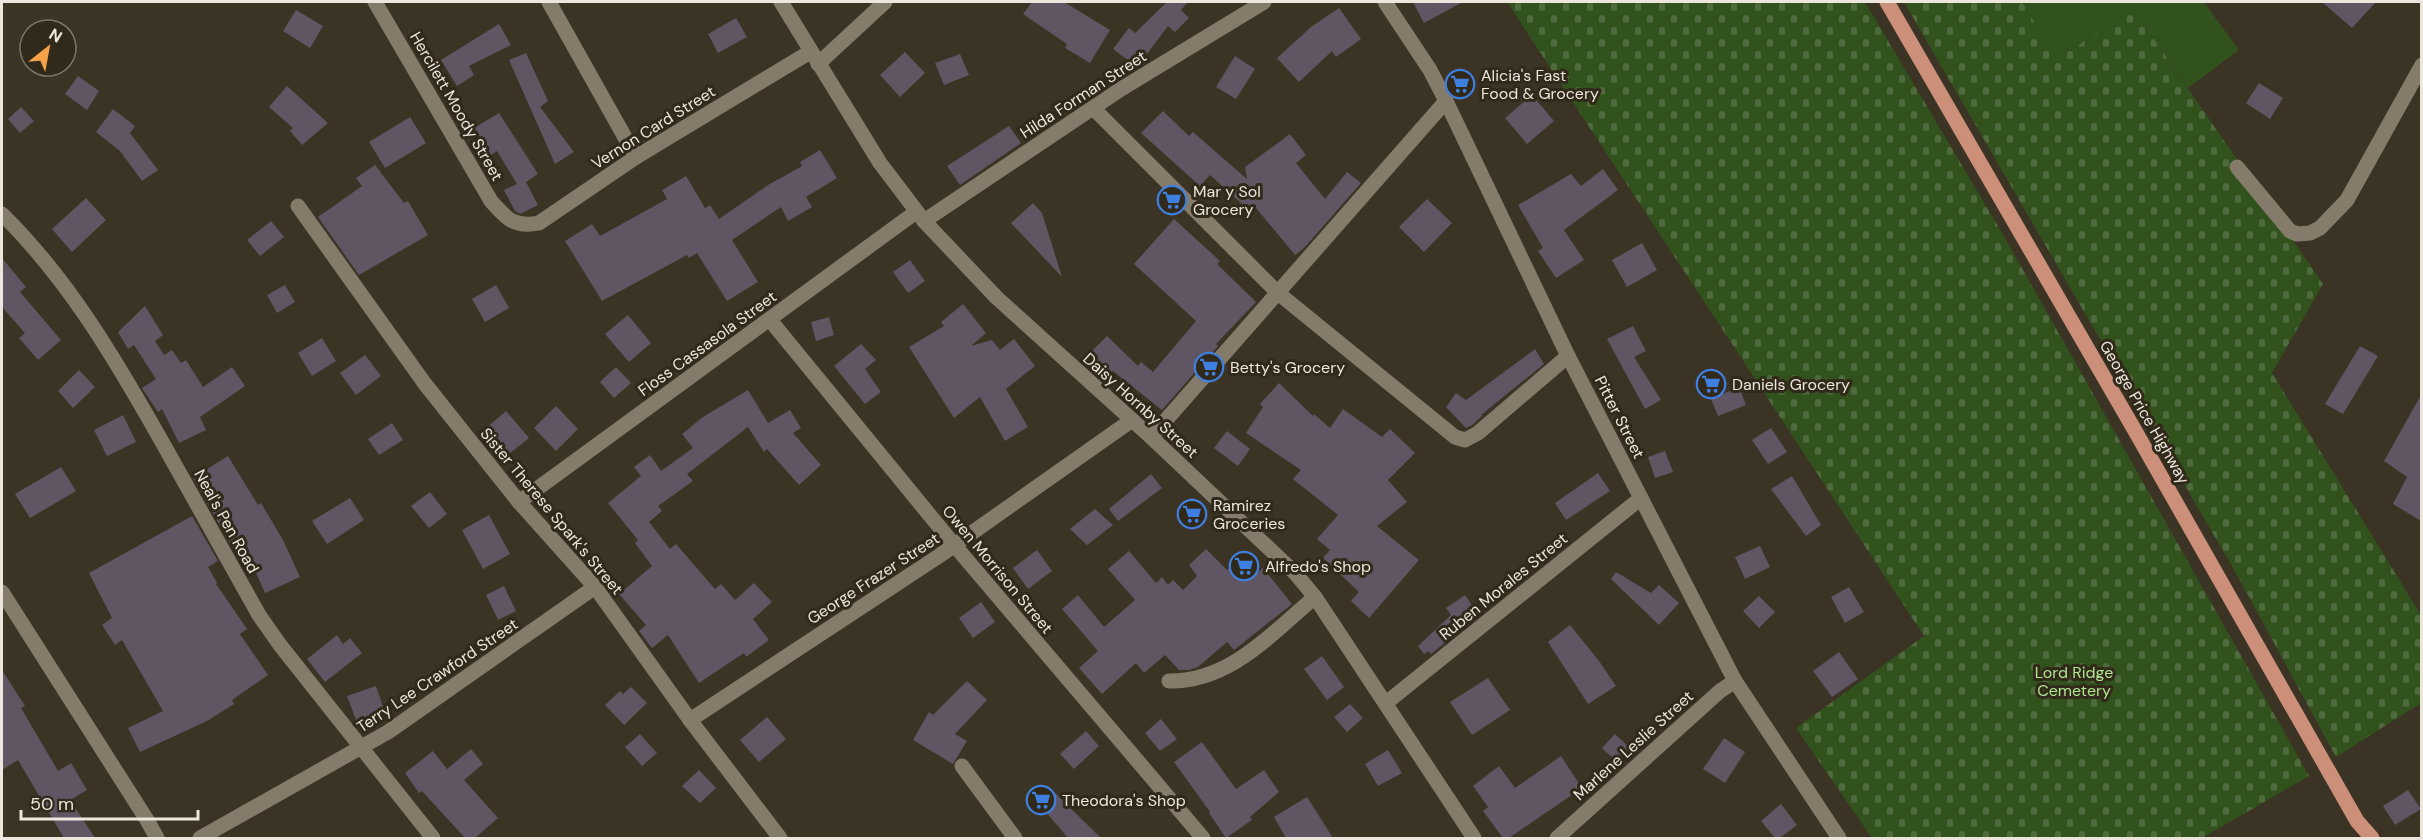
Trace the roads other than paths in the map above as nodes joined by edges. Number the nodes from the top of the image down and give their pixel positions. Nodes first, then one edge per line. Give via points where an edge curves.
1 (375, 2) edge
2 (549, 2) edge
3 (780, 2) edge
4 (885, 2) edge
5 (1264, 2) edge
6 (1385, 2) edge
7 (1887, 2) edge
8 (814, 58) junction
9 (2421, 65) edge
10 (1446, 101) junction
11 (1093, 108) junction
12 (636, 157) junction
13 (2237, 167) dead end
14 (298, 206) dead end
15 (2, 214) edge
16 (920, 217) junction
17 (514, 224) joint
18 (1278, 293) junction
19 (770, 320) junction
20 (1568, 356) junction
21 (1132, 420) junction
22 (1150, 437) junction
23 (1641, 498) junction
24 (519, 501) junction
25 (955, 546) junction
26 (595, 587) junction
27 (2, 592) edge
28 (1315, 597) junction
29 (1169, 681) dead end
30 (1735, 681) junction
31 (1386, 703) junction
32 (690, 720) junction
33 (362, 747) junction
34 (962, 766) dead end
35 (1831, 835) edge
36 (157, 838) edge
37 (200, 838) edge
38 (433, 838) edge
39 (780, 838) edge
40 (1015, 838) edge
41 (1203, 838) edge
42 (1474, 838) edge
43 (1557, 838) edge
44 (2372, 838) edge

1 - 17 street, Hercilett Moody Street via 491,201
2 - 12 street
3 - 8 street, Daisy Hornby Street
4 - 8 street, Vernon Card Street
5 - 11 street, Hilda Forman Street
6 - 10 street, Pitter Street
7 - 44 main road, George Price Highway via 2357,821
8 - 12 street, Vernon Card Street
8 - 16 street, Daisy Hornby Street via 880,163
9 - 13 street via 2347,200 2320,228 2310,233 2290,231
10 - 18 street
10 - 20 street, Pitter Street
11 - 16 street, Hilda Forman Street
11 - 18 street
12 - 17 street, Vernon Card Street via 539,223
14 - 24 street, Sister Therese Spark's Street via 425,384
15 - 33 street, Neal's Pen Road via 63,283 110,350 260,615
16 - 19 street, Floss Cassasola Street
16 - 21 street, Daisy Hornby Street via 997,298
18 - 20 street via 1455,437 1465,440
18 - 22 street
19 - 24 street, Floss Cassasola Street
19 - 25 street, Owen Morrison Street
20 - 23 street, Pitter Street
21 - 22 street, Daisy Hornby Street
21 - 25 street, George Frazer Street
22 - 28 street, Daisy Hornby Street via 1295,573
23 - 30 street, Pitter Street
23 - 31 street, Ruben Morales Street
24 - 26 street, Sister Therese Spark's Street
25 - 32 street, George Frazer Street
25 - 41 street, Owen Morrison Street
26 - 32 street, Sister Therese Spark's Street
26 - 33 street, Terry Lee Crawford Street
27 - 36 street
28 - 29 street via 1234,665 1190,682
28 - 31 street, Daisy Hornby Street
30 - 35 street, Pitter Street
30 - 43 street, Marlene Leslie Street
31 - 42 street, Daisy Hornby Street
32 - 39 street, Sister Therese Spark's Street
33 - 37 street, Terry Lee Crawford Street
33 - 38 street, Neal's Pen Road
34 - 40 street

